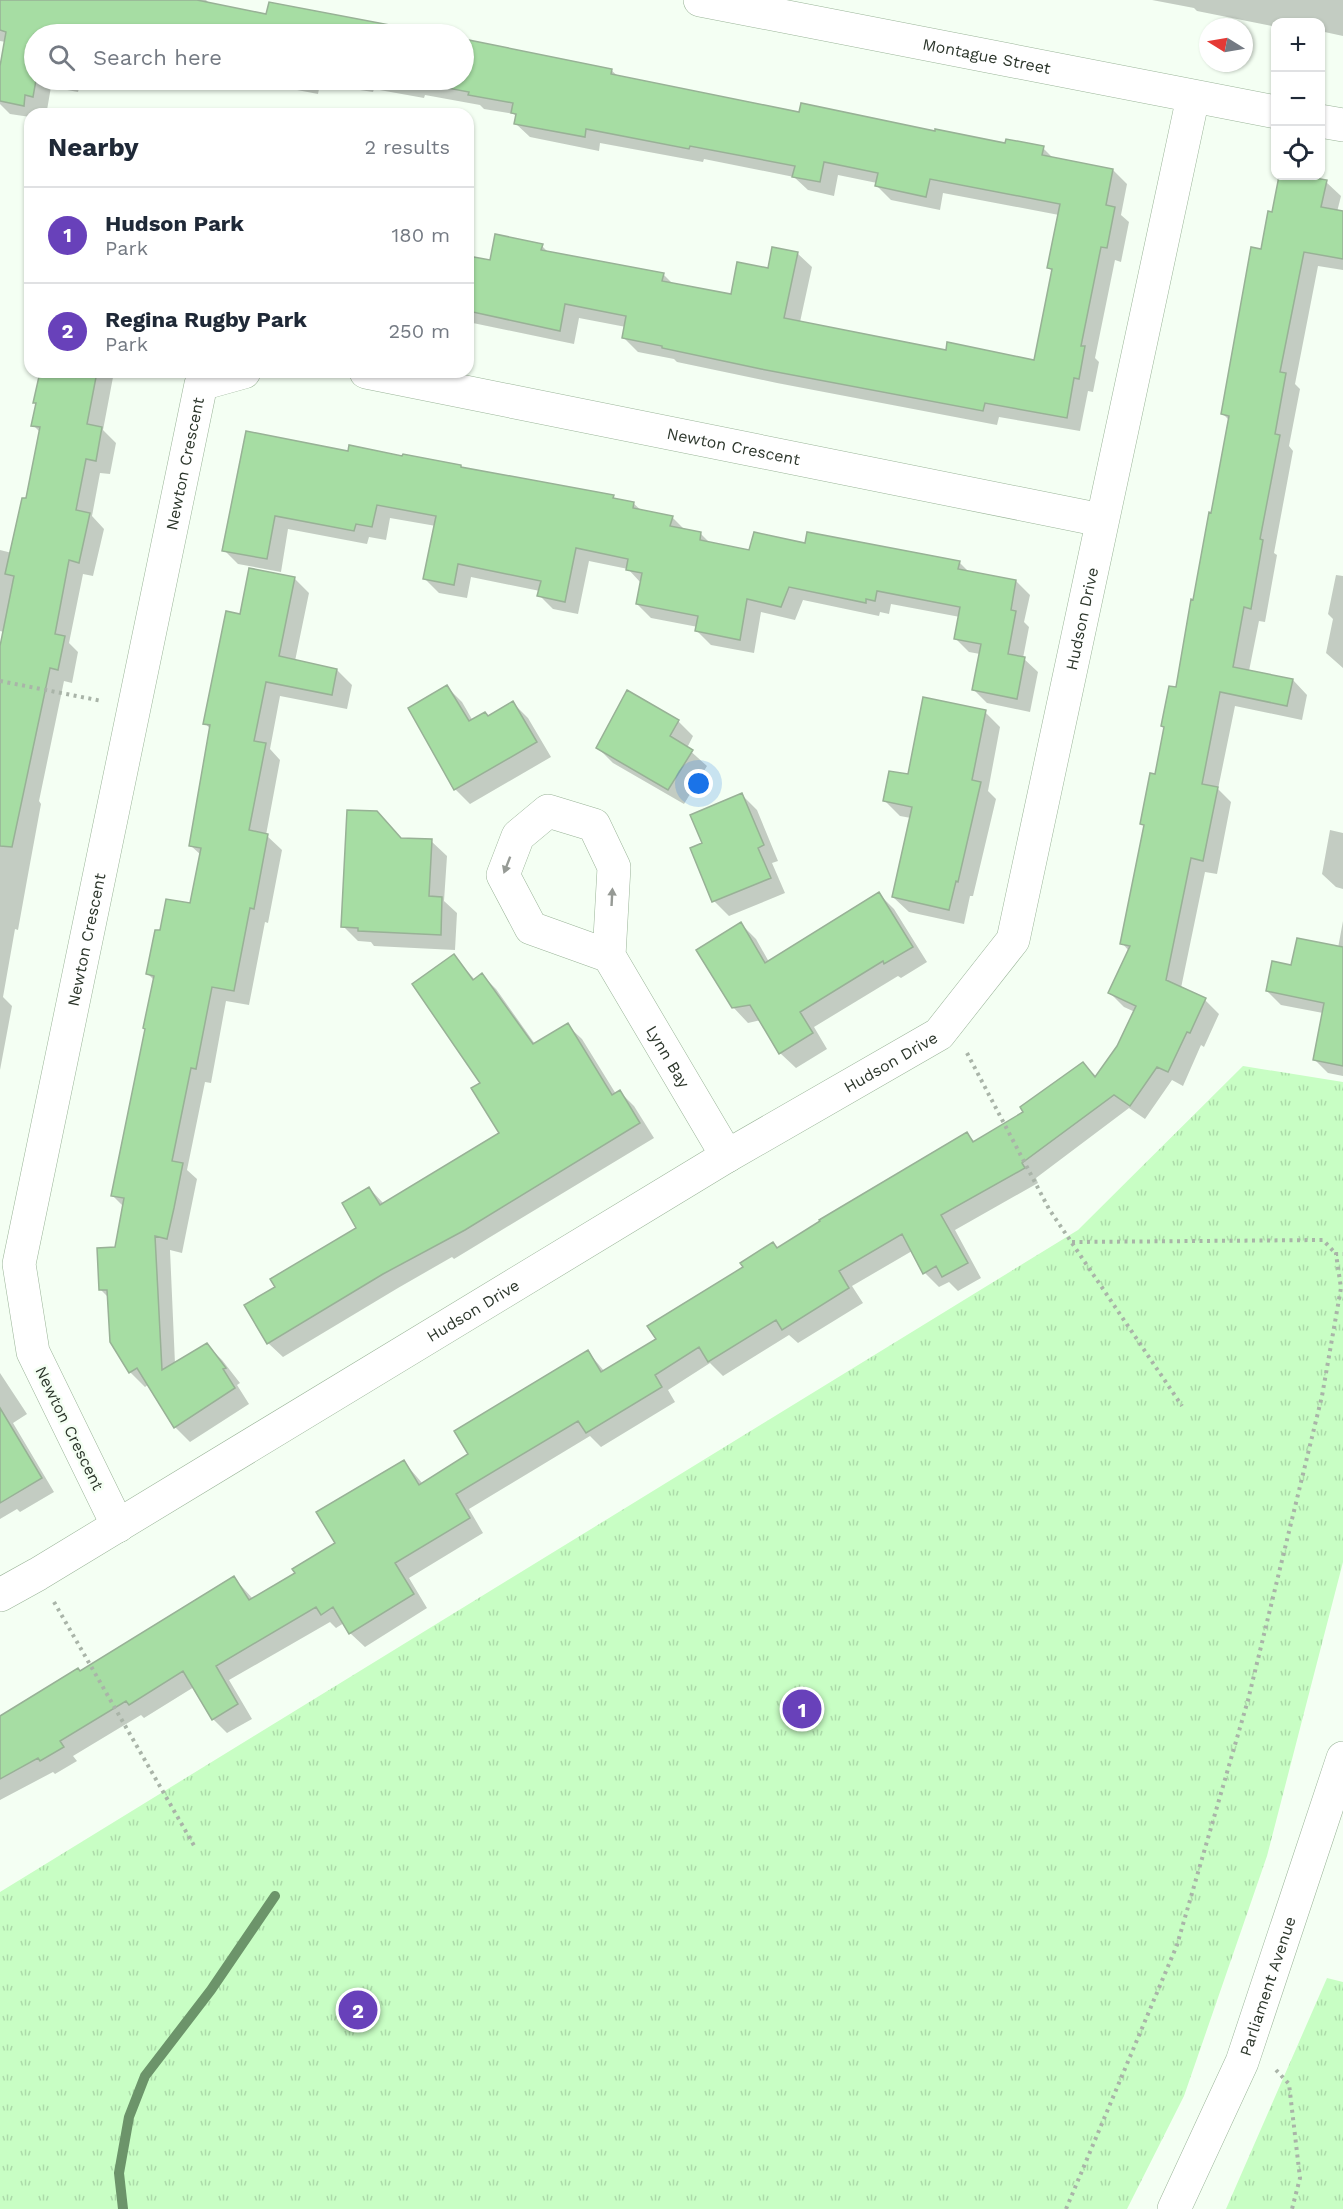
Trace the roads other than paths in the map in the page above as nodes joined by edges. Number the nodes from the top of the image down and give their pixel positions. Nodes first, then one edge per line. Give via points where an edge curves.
1 (700, 0) edge
2 (734, 3) edge
3 (1193, 97) junction
4 (1271, 111) edge
5 (1325, 122) edge
6 (1343, 125) edge
7 (222, 378) edge
8 (396, 378) edge
9 (1101, 520) junction
10 (609, 956) dead end
11 (727, 1156) junction
12 (118, 1526) junction
13 (0, 1595) edge
14 (1343, 1758) edge
15 (1174, 2209) edge

1 - 2 street, Montague Street
2 - 3 street, Montague Street
3 - 4 street, Montague Street
3 - 9 street, Hudson Drive
5 - 6 street
7 - 12 street, Newton Crescent via 201,384 19,1264 33,1352
8 - 9 street, Newton Crescent
9 - 11 street, Hudson Drive via 1013,940 939,1034
10 - 11 street, Lynn Bay
11 - 12 street, Hudson Drive
12 - 13 street, Hudson Drive
14 - 15 street, Parliament Avenue via 1242,2062

